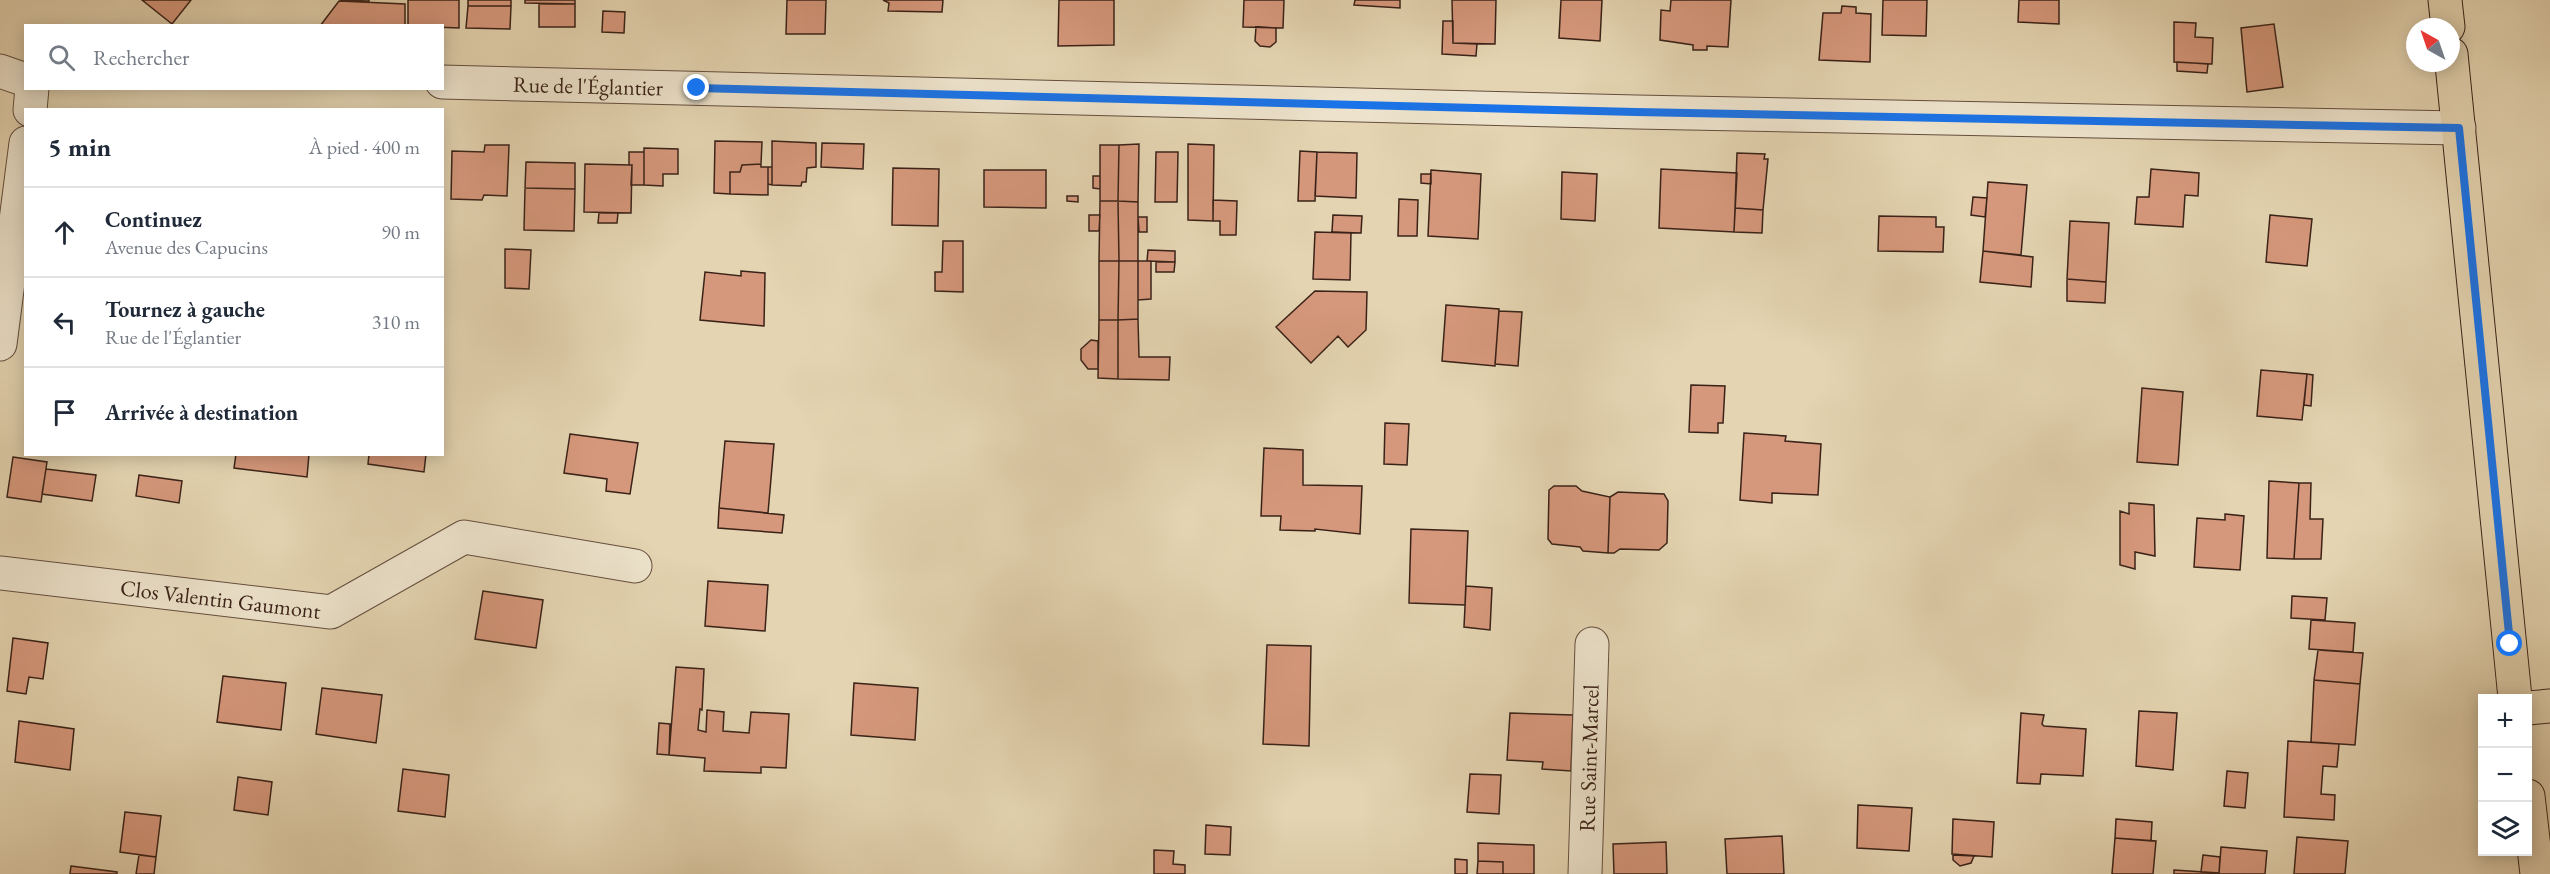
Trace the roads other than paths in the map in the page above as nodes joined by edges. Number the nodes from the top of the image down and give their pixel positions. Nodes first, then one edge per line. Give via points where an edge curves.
1 (2445, 0) edge
2 (2447, 18) edge
3 (0, 71) edge
4 (2453, 72) edge
5 (24, 79) edge
6 (444, 81) edge
7 (32, 90) edge
8 (30, 108) edge
9 (2459, 128) junction
10 (24, 158) edge
11 (0, 344) edge
12 (635, 566) dead end
13 (0, 573) edge
14 (1592, 644) dead end
15 (2515, 694) edge
16 (2550, 706) edge
17 (2532, 708) edge
18 (2550, 789) edge
19 (2532, 805) edge
20 (2532, 833) edge
21 (1585, 874) edge
22 (2537, 874) edge

1 - 2 main road
3 - 5 street
4 - 9 main road
6 - 9 street, Rue de l'Églantier
7 - 8 street
9 - 15 main road
10 - 11 street
12 - 13 street, Clos Valentin Gaumont via 464,537 331,612
14 - 21 street, Rue Saint-Marcel
16 - 17 main road
18 - 19 main road
20 - 22 main road

